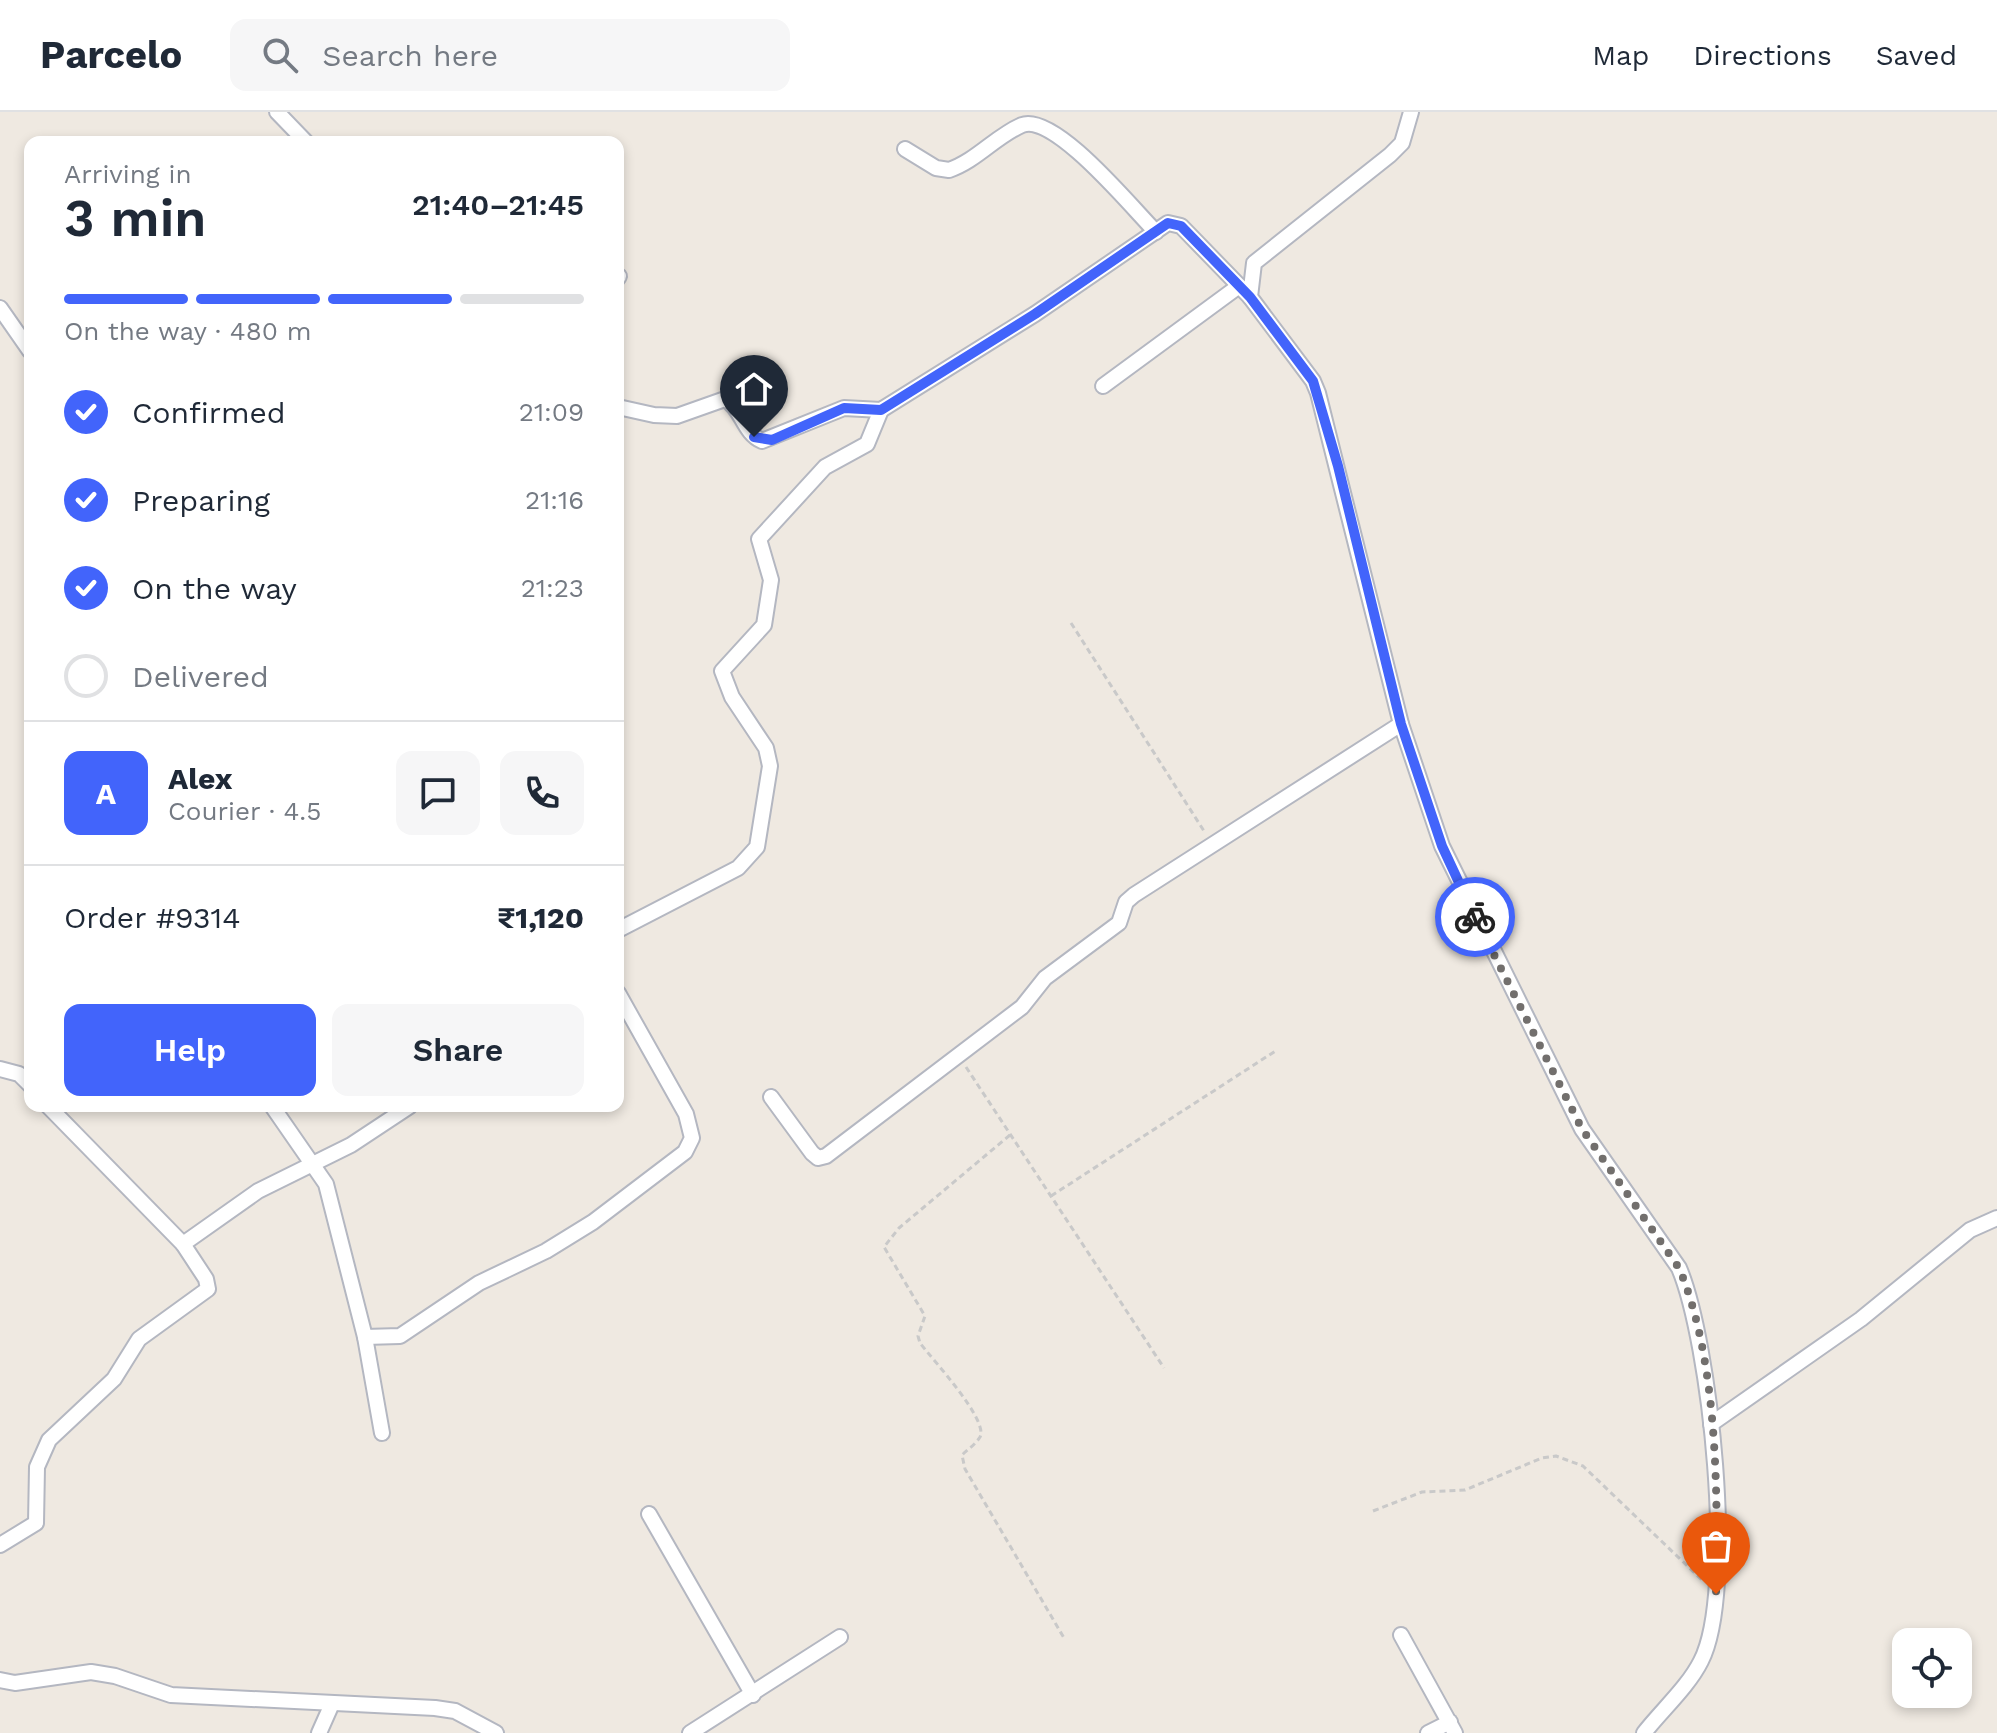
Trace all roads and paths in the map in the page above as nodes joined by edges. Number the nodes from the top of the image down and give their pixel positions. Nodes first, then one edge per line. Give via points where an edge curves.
1 (277, 112) edge
2 (1411, 112) edge
3 (300, 136) edge
4 (905, 149) dead end
5 (1156, 232) junction
6 (1245, 292) junction
7 (0, 308) edge
8 (24, 342) edge
9 (1103, 386) dead end
10 (624, 408) edge
11 (881, 410) junction
12 (1071, 623) dead end
13 (1401, 724) junction
14 (1213, 844) junction
15 (624, 927) edge
16 (624, 1004) edge
17 (1277, 1050) dead end
18 (959, 1056) junction
19 (0, 1069) edge
20 (24, 1080) edge
21 (771, 1097) dead end
22 (54, 1112) edge
23 (276, 1112) edge
24 (401, 1112) edge
25 (1010, 1135) junction
26 (314, 1164) junction
27 (1051, 1196) junction
28 (1996, 1220) edge
29 (183, 1244) junction
30 (365, 1337) junction
31 (1164, 1368) dead end
32 (1711, 1424) junction
33 (382, 1433) dead end
34 (1373, 1511) dead end
35 (649, 1514) dead end
36 (0, 1545) edge
37 (1716, 1594) junction
38 (1401, 1635) dead end
39 (840, 1637) dead end
40 (1064, 1638) dead end
41 (0, 1680) edge
42 (753, 1695) junction
43 (331, 1706) junction
44 (1452, 1728) edge
45 (319, 1733) edge
46 (496, 1733) edge
47 (690, 1733) edge
48 (1428, 1733) edge
49 (1644, 1733) edge

1 - 3 street
2 - 6 street via 1402,143 1254,263
4 - 5 street via 949,170 1023,124 1043,125 1063,136
5 - 6 street via 1168,223 1181,226
5 - 11 street
6 - 9 street
6 - 13 street via 1318,393
7 - 8 street
10 - 11 street via 677,416 725,399 762,441 844,408
11 - 15 street via 867,444 825,467 759,539 771,580 764,625 722,671 732,697 766,748 770,766 757,847 738,868
12 - 14 path
13 - 14 street
13 - 32 street via 1442,846 1565,1096 1582,1129 1679,1268 1697,1322
14 - 18 street via 1134,895 1119,923 1045,978 1022,1007
16 - 30 street via 686,1114 692,1138 685,1152 593,1222 479,1283 400,1336
17 - 27 path
18 - 21 street via 821,1159
18 - 25 path
19 - 20 street via 13,1070
22 - 29 street
23 - 26 street
24 - 26 street
25 - 27 path
25 - 40 path via 899,1228 884,1247 925,1316 920,1343 981,1427 979,1438 962,1455 965,1469
26 - 29 street via 258,1191
26 - 30 street via 326,1184
27 - 31 path
28 - 32 street via 1970,1230 1861,1319
29 - 36 street via 208,1289 139,1339 114,1379 49,1440 37,1467 36,1523
30 - 33 street
32 - 37 street
34 - 37 path via 1422,1492 1465,1490 1556,1456 1583,1466
35 - 42 street
37 - 49 street via 1701,1661
38 - 44 street
39 - 42 street
41 - 43 street via 15,1683 91,1672 171,1695
42 - 47 street
43 - 45 street
43 - 46 street via 455,1711
44 - 48 street

